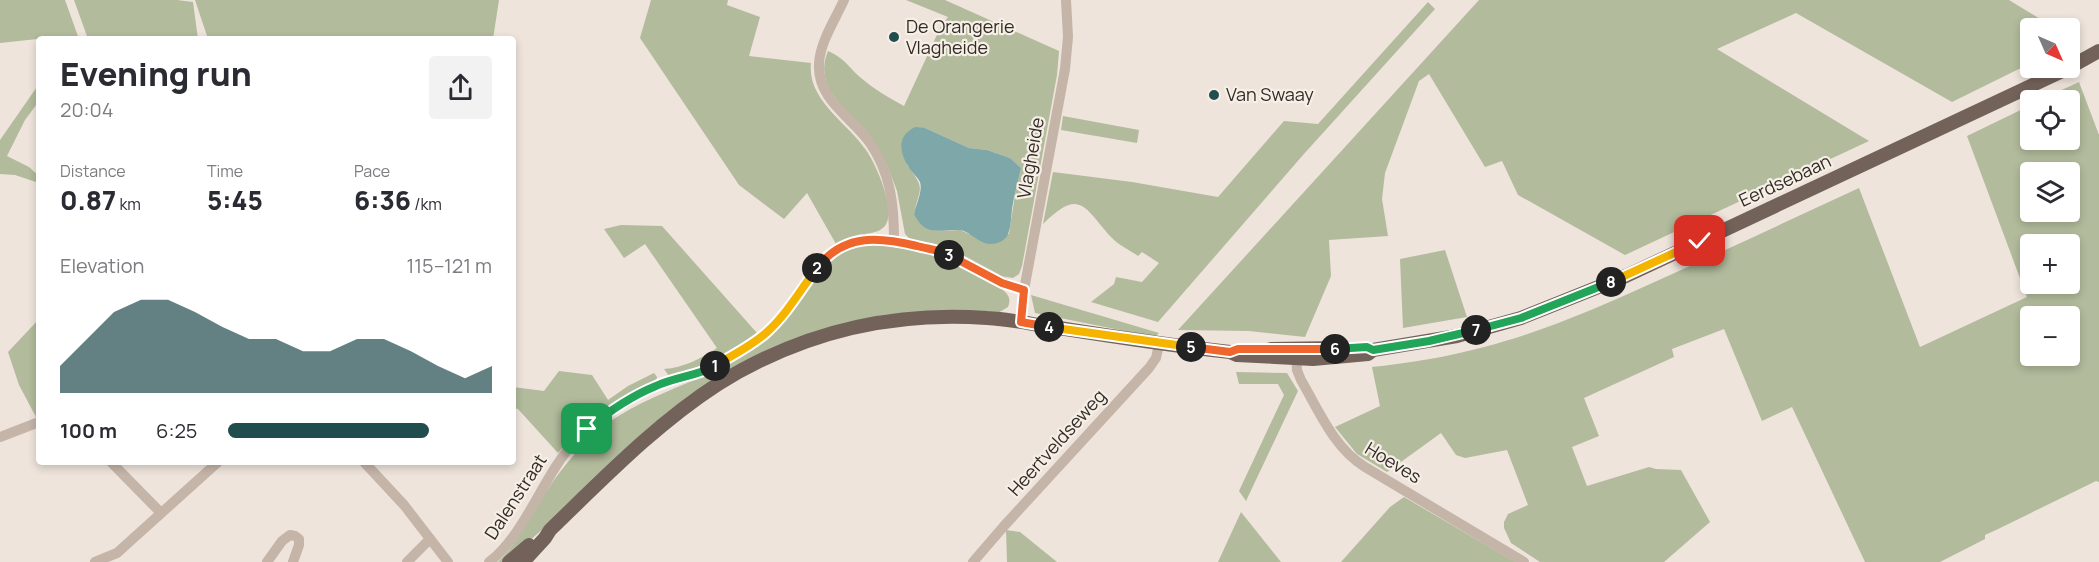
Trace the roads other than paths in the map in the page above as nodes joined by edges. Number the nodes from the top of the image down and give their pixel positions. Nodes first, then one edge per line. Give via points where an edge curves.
1 (844, 0) edge
2 (1066, 0) edge
3 (2099, 51) edge
4 (2080, 61) edge
5 (2046, 78) edge
6 (894, 240) junction
7 (1024, 290) junction
8 (1021, 322) junction
9 (1159, 344) junction
10 (1296, 354) junction
11 (36, 423) edge
12 (0, 437) edge
13 (114, 465) edge
14 (215, 465) edge
15 (367, 465) edge
16 (161, 513) junction
17 (550, 530) junction
18 (430, 539) junction
19 (119, 557) edge
20 (95, 562) edge
21 (267, 562) edge
22 (293, 562) edge
23 (406, 562) edge
24 (448, 562) edge
25 (489, 562) edge
26 (509, 562) edge
27 (523, 562) edge
28 (973, 562) edge
29 (1524, 562) edge

1 - 6 street via 820,54 821,82 828,97 879,158 893,201
2 - 7 street, Vlagheide via 1065,69
3 - 4 main road, Eerdsebaan
5 - 10 main road, Eerdsebaan via 1626,276 1521,318 1457,336 1373,350 1367,347
6 - 7 street, Dalenstraat via 945,253
6 - 25 street, Dalenstraat via 867,239 840,247 823,260 779,320 754,343 712,368 657,385 607,412 562,457 511,539
7 - 8 street, Vlagheide
8 - 9 main road, Eerdsebaan
8 - 17 main road, Eerdsebaan via 944,316 899,318 834,333 777,353 718,385 681,411
9 - 10 main road, Eerdsebaan
9 - 28 street, Heertveldseweg via 1149,368
10 - 29 street, Hoeves via 1301,380 1350,457
11 - 12 street
13 - 16 street
14 - 16 street
15 - 18 street
16 - 19 street
17 - 26 main road, Eerdsebaan
17 - 27 main road, Eerdsebaan
18 - 23 street
18 - 24 street
19 - 20 street
21 - 22 street via 290,535 299,539

